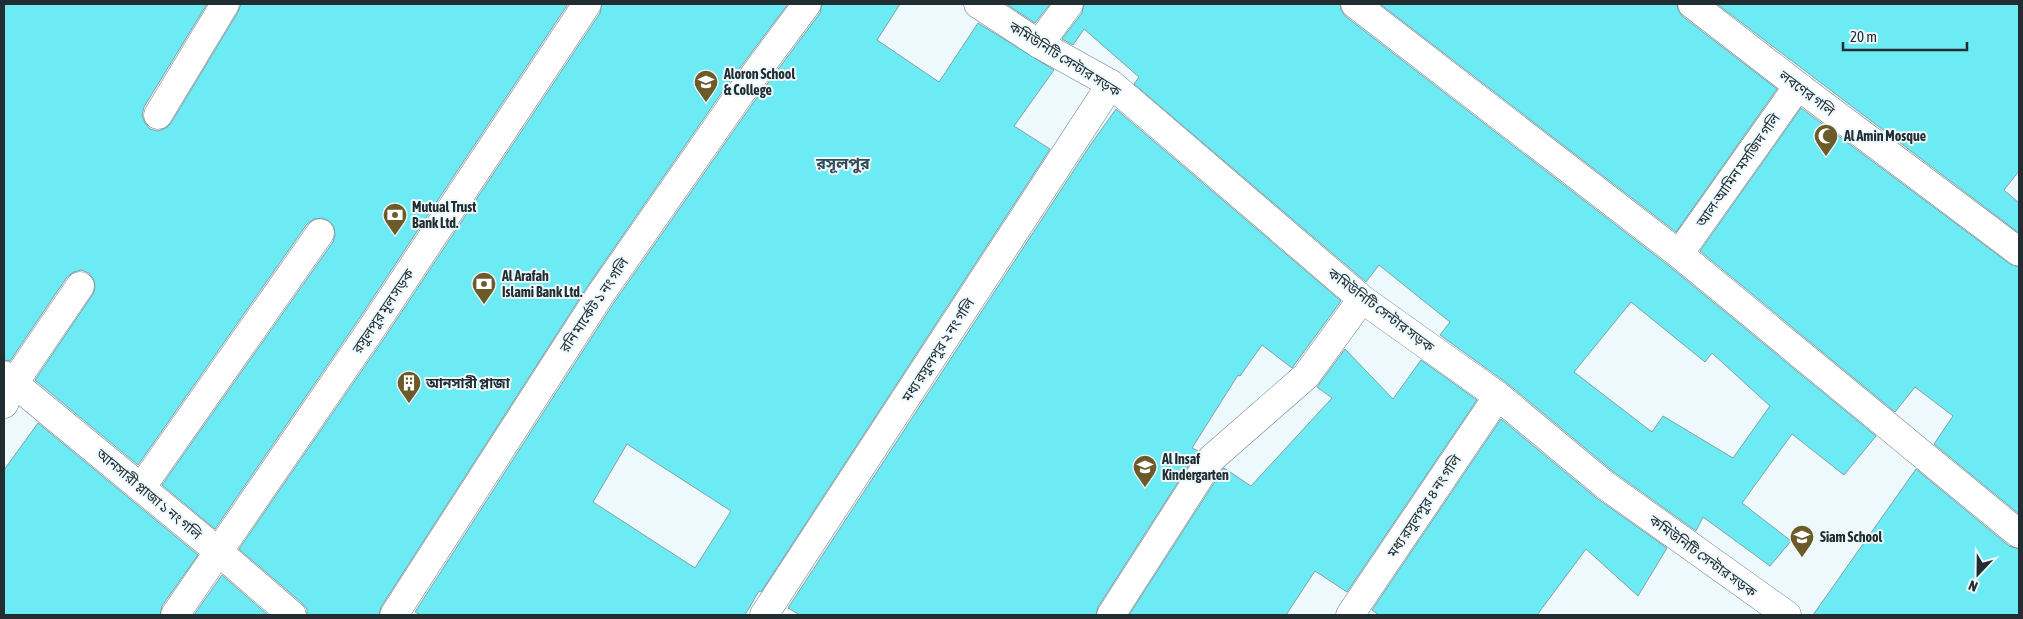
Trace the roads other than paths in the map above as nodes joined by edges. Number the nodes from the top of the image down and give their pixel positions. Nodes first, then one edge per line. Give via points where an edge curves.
1 (225, 4) edge
2 (587, 4) edge
3 (807, 4) edge
4 (978, 4) edge
5 (1069, 4) edge
6 (1355, 4) edge
7 (1692, 4) edge
8 (1040, 44) junction
9 (1111, 84) junction
10 (1798, 86) junction
11 (158, 114) dead end
12 (320, 232) dead end
13 (2019, 252) edge
14 (1679, 254) junction
15 (80, 286) dead end
16 (1362, 299) junction
17 (7, 387) edge
18 (1498, 396) junction
19 (141, 488) junction
20 (2019, 534) edge
21 (219, 552) junction
22 (175, 615) edge
23 (292, 615) edge
24 (394, 615) edge
25 (764, 615) edge
26 (1111, 615) edge
27 (1350, 615) edge
28 (1787, 615) edge

1 - 11 street
2 - 21 street, রসুলপুর মূল সড়ক
3 - 24 street, রনি মার্কেট ১ নং গলি via 600,295
4 - 8 street, কমিউনিটি সেন্টার সড়ক
5 - 8 street
6 - 14 street
7 - 10 street, লবণের গলি
8 - 9 street, কমিউনিটি সেন্টার সড়ক
9 - 16 street, কমিউনিটি সেন্টার সড়ক
9 - 25 street, মধ্য রসুলপুর ২ নং গলি
10 - 13 street, লবণের গলি
10 - 14 street, আল-আমিন মসজিদ গলি
12 - 19 street
14 - 20 street
15 - 17 street
16 - 18 street, কমিউনিটি সেন্টার সড়ক
16 - 26 street via 1306,376 1211,459
17 - 19 street, আনসারী প্লাজা ১ নং গলি
18 - 27 street, মধ্য রসুলপুর ৪ নং গলি
18 - 28 street, কমিউনিটি সেন্টার সড়ক via 1605,485
19 - 21 street, আনসারী প্লাজা ১ নং গলি
21 - 22 street, রসুলপুর মূল সড়ক
21 - 23 street, আনসারী প্লাজা ১ নং গলি

